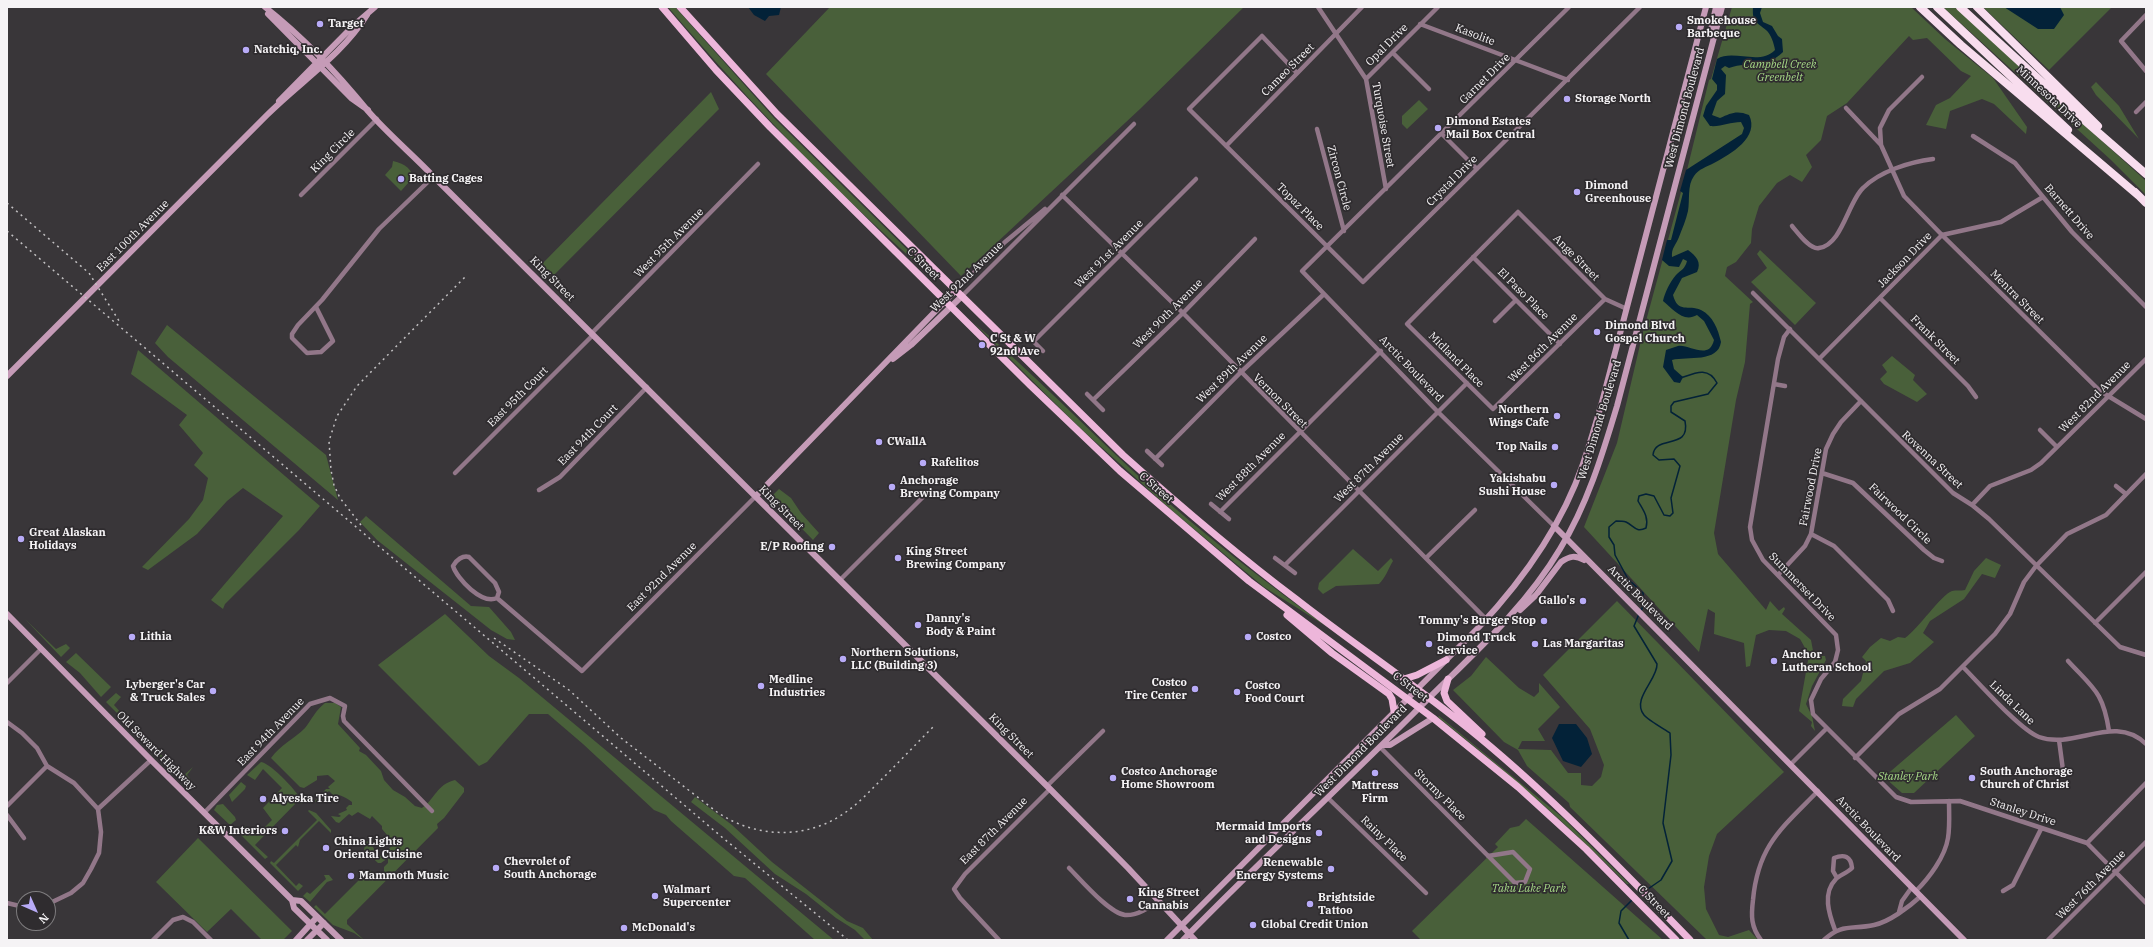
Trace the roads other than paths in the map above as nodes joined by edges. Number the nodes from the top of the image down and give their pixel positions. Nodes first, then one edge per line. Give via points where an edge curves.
1 (264, 7) edge
2 (375, 7) edge
3 (662, 7) edge
4 (680, 7) edge
5 (1318, 7) edge
6 (1362, 7) edge
7 (1438, 7) edge
8 (1569, 7) edge
9 (1640, 7) edge
10 (1706, 7) edge
11 (1716, 7) edge
12 (1722, 7) edge
13 (1920, 7) edge
14 (1937, 7) edge
15 (1960, 7) edge
16 (1977, 7) edge
17 (2146, 15) edge
18 (1420, 24) junction
19 (1336, 34) junction
20 (1714, 40) junction
21 (1393, 53) junction
22 (1516, 61) junction
23 (320, 62) junction
24 (2146, 71) edge
25 (1297, 73) junction
26 (1922, 77) dead end
27 (1366, 79) junction
28 (1568, 80) junction
29 (1429, 89) dead end
30 (2146, 102) edge
31 (1846, 108) dead end
32 (2136, 112) dead end
33 (377, 119) junction
34 (1134, 124) dead end
35 (1317, 129) dead end
36 (1442, 134) junction
37 (1973, 136) dead end
38 (1881, 145) junction
39 (1226, 146) junction
40 (1933, 158) dead end
41 (758, 164) dead end
42 (1476, 170) junction
43 (1893, 170) junction
44 (2146, 173) edge
45 (434, 176) junction
46 (1196, 180) dead end
47 (1386, 189) junction
48 (301, 195) dead end
49 (1062, 195) junction
50 (2139, 196) junction
51 (2043, 197) junction
52 (2146, 203) edge
53 (1792, 226) dead end
54 (1344, 231) junction
55 (1942, 235) junction
56 (1255, 239) dead end
57 (1327, 247) junction
58 (1122, 254) junction
59 (1473, 257) junction
60 (1302, 271) joint
61 (1361, 281) joint
62 (955, 291) junction
63 (1753, 293) dead end
64 (1324, 294) junction
65 (961, 298) junction
66 (1880, 298) junction
67 (1516, 300) junction
68 (1605, 300) junction
69 (945, 301) junction
70 (316, 307) junction
71 (951, 307) junction
72 (2146, 307) edge
73 (1627, 309) junction
74 (1183, 313) junction
75 (1495, 321) dead end
76 (1790, 329) junction
77 (592, 334) junction
78 (1026, 334) dead end
79 (1034, 342) junction
80 (1560, 344) junction
81 (1043, 351) dead end
82 (1381, 351) junction
83 (1820, 358) junction
84 (2146, 359) edge
85 (880, 368) junction
86 (1240, 373) junction
87 (7, 376) edge
88 (1467, 384) junction
89 (1774, 384) junction
90 (1785, 386) dead end
91 (646, 388) junction
92 (1087, 394) dead end
93 (1976, 397) dead end
94 (2108, 397) junction
95 (1093, 400) junction
96 (1861, 401) junction
97 (1493, 409) joint
98 (1103, 410) dead end
99 (1438, 412) junction
100 (2146, 419) edge
101 (2040, 430) dead end
102 (1299, 432) junction
103 (2057, 447) junction
104 (1147, 451) dead end
105 (1155, 459) junction
106 (1162, 465) dead end
107 (455, 473) dead end
108 (1822, 473) junction
109 (2146, 474) edge
110 (2116, 486) dead end
111 (539, 490) dead end
112 (1358, 491) junction
113 (928, 492) dead end
114 (2126, 494) junction
115 (756, 496) junction
116 (1210, 504) dead end
117 (1972, 505) junction
118 (1475, 510) dead end
119 (1220, 512) junction
120 (1229, 519) dead end
121 (1554, 526) junction
122 (1811, 534) junction
123 (1566, 538) junction
124 (1275, 558) dead end
125 (1426, 558) junction
126 (1942, 561) dead end
127 (1590, 562) junction
128 (1285, 565) junction
129 (2036, 566) junction
130 (2146, 572) edge
131 (1295, 573) dead end
132 (1778, 575) junction
133 (840, 580) junction
134 (1269, 596) junction
135 (497, 598) junction
136 (1893, 611) dead end
137 (7, 614) edge
138 (1486, 619) junction
139 (1503, 623) junction
140 (2095, 623) junction
141 (40, 649) junction
142 (2146, 655) edge
143 (1446, 660) junction
144 (2068, 661) dead end
145 (1963, 667) junction
146 (1404, 679) junction
147 (1448, 679) junction
148 (7, 683) edge
149 (1417, 689) junction
150 (1407, 698) junction
151 (1430, 698) junction
152 (1419, 708) junction
153 (1394, 711) junction
154 (1433, 718) junction
155 (7, 722) edge
156 (1826, 729) junction
157 (1103, 731) dead end
158 (2109, 731) junction
159 (2059, 740) junction
160 (2146, 744) edge
161 (1381, 746) junction
162 (1855, 758) junction
163 (151, 760) junction
164 (1791, 764) junction
165 (47, 766) junction
166 (2063, 770) dead end
167 (1523, 775) junction
168 (2146, 783) edge
169 (1048, 788) junction
170 (1818, 791) junction
171 (1328, 798) junction
172 (1949, 801) junction
173 (7, 806) edge
174 (98, 809) junction
175 (432, 810) dead end
176 (204, 813) junction
177 (7, 815) edge
178 (2041, 829) junction
179 (24, 838) dead end
180 (2146, 842) edge
181 (2087, 843) junction
182 (1488, 856) junction
183 (1069, 868) dead end
184 (2116, 872) junction
185 (1837, 878) junction
186 (1916, 891) junction
187 (2003, 891) dead end
188 (1426, 893) dead end
189 (56, 900) edge
190 (292, 900) junction
191 (1159, 901) junction
192 (2146, 903) edge
193 (1899, 912) junction
194 (317, 917) junction
195 (324, 923) junction
196 (310, 924) junction
197 (1181, 925) junction
198 (316, 930) junction
199 (1835, 930) junction
200 (1189, 934) junction
201 (153, 940) edge
202 (211, 940) edge
203 (296, 940) edge
204 (307, 940) edge
205 (327, 940) edge
206 (341, 940) edge
207 (999, 940) edge
208 (1167, 940) edge
209 (1183, 940) edge
210 (1195, 940) edge
211 (1676, 940) edge
212 (1690, 940) edge
213 (1761, 940) edge
214 (1824, 940) edge
215 (1964, 940) edge
216 (2048, 940) edge

1 - 23 main road, King Street
2 - 23 main road, East 100th Avenue via 358,28
3 - 69 main road, C Street via 754,110
4 - 62 main road, C Street via 773,110
5 - 19 street, Turquoise Street
6 - 19 street, Cameo Street
7 - 18 street, Opal Drive
8 - 22 street, Garnet Drive
9 - 28 street, Crystal Drive
10 - 73 main road, West Dimond Boulevard
11 - 20 main road via 1711,30
12 - 20 main road, West Dimond Boulevard
13 - 50 highway
14 - 50 highway, Minnesota Drive
15 - 44 highway, Minnesota Drive via 2069,107
16 - 44 highway
17 - 24 street via 2121,41
18 - 21 street, Opal Drive
18 - 22 street, Kasolite
19 - 25 street, Cameo Street
19 - 27 street, Turquoise Street
20 - 123 main road, West Dimond Boulevard via 1617,406 1598,469
21 - 27 street, Opal Drive
21 - 29 street
22 - 28 street, Kasolite
22 - 36 street, Garnet Drive
23 - 33 main road, King Street via 359,97
23 - 87 main road, East 100th Avenue via 290,88 273,109
25 - 39 street, Cameo Street
25 - 39 street, Topaz Place via 1262,36 1189,109
26 - 38 street via 1889,110 1880,128
27 - 47 street, Turquoise Street
28 - 42 street, Crystal Drive
30 - 32 street
31 - 38 street
33 - 45 main road, King Street
33 - 48 street, King Circle
34 - 49 street, West 92nd Avenue
35 - 54 street, Zircon Circle
36 - 42 street
36 - 47 street, Garnet Drive
37 - 51 street, Barnett Drive via 2015,163
38 - 43 street, Mentra Street
39 - 57 street, Topaz Place
40 - 43 street
41 - 77 street, West 95th Avenue
42 - 61 street, Crystal Drive via 1365,282
43 - 53 street via 1863,188 1854,199 1841,229 1818,251
43 - 55 street, Mentra Street via 1904,196
45 - 70 street via 379,229
45 - 77 main road, King Street
46 - 58 street, West 91st Avenue
47 - 54 street, Garnet Drive
49 - 58 street, Vernon Street
49 - 62 street, West 92nd Avenue via 1005,242
49 - 65 street, West 92nd Avenue
50 - 52 highway, Minnesota Drive
51 - 55 street, Jackson Drive via 2001,222
51 - 72 street, Barnett Drive via 2072,232
54 - 57 street, Garnet Drive
55 - 66 street, Jackson Drive
55 - 94 street, Mentra Street via 2064,357
56 - 74 street, West 90th Avenue
57 - 60 street, Garnet Drive
57 - 61 street, Topaz Place
58 - 74 street, Vernon Street
58 - 79 street, West 91st Avenue
59 - 67 street, El Paso Place
59 - 68 street, Ange Street via 1518,212
59 - 88 street, Midland Place via 1407,324
60 - 64 street, Arctic Boulevard
62 - 65 main road, C Street
62 - 69 main road, West 92nd Avenue
63 - 76 street, Rovenna Street
64 - 82 street, Arctic Boulevard
64 - 86 street, West 89th Avenue
65 - 71 main road, West 92nd Avenue
65 - 146 main road, C Street via 1082,417 1181,506 1296,600
66 - 83 street, Jackson Drive
66 - 93 street, Frank Street
67 - 75 street
67 - 80 street, El Paso Place
68 - 73 street, Ange Street
68 - 80 street, West 86th Avenue
69 - 71 main road, C Street
69 - 85 main road, West 92nd Avenue
70 - 70 street via 292,334 292,338 307,353 320,352 333,341
71 - 85 main road, West 92nd Avenue via 911,345
71 - 134 main road, C Street via 1120,471
73 - 121 main road, West Dimond Boulevard via 1583,464 1569,499
74 - 86 street, Vernon Street
74 - 95 street, West 90th Avenue
76 - 83 street, Rovenna Street
76 - 89 street, Summerset Drive via 1784,337
77 - 91 main road, King Street
77 - 107 street, East 95th Court
78 - 79 street
79 - 81 street
80 - 97 street, West 86th Avenue
82 - 99 street, Arctic Boulevard
82 - 102 street, West 88th Avenue
83 - 96 street, Rovenna Street
84 - 94 street, West 82nd Avenue
85 - 115 main road, West 92nd Avenue
86 - 102 street, Vernon Street
86 - 105 street, West 89th Avenue
88 - 97 street, Midland Place
88 - 99 street, West 87th Avenue
89 - 90 street
89 - 132 street, Summerset Drive via 1750,527 1757,552
91 - 111 street, East 94th Court via 560,477
91 - 115 main road, King Street
92 - 95 street
94 - 100 street, Mentra Street
94 - 103 street, West 82nd Avenue
95 - 98 street
96 - 108 street, Fairwood Drive via 1833,434 1826,449
96 - 117 street, Rovenna Street via 1953,493
99 - 112 street, West 87th Avenue
99 - 121 street, Arctic Boulevard
101 - 103 street, West 82nd Avenue
102 - 112 street, Vernon Street
102 - 119 street, West 88th Avenue
103 - 117 street, West 82nd Avenue via 2031,470 1990,486
104 - 105 street
105 - 106 street
108 - 122 street, Fairwood Drive
108 - 126 street, Fairwood Circle via 1853,483 1924,550
109 - 114 street
110 - 114 street
112 - 125 street, Vernon Street
112 - 128 street, West 87th Avenue
113 - 133 street
114 - 129 street via 2106,515 2067,534
115 - 133 main road, King Street
115 - 135 street, East 92nd Avenue via 582,671
116 - 119 street
117 - 129 street, Rovenna Street
118 - 125 street
119 - 120 street
121 - 123 main road, Arctic Boulevard
121 - 138 main road, West Dimond Boulevard via 1525,572
122 - 132 street, Fairwood Drive via 1805,546
122 - 136 street via 1834,546 1888,600
123 - 127 main road, Arctic Boulevard
123 - 139 main road, West Dimond Boulevard via 1535,586
124 - 128 street
125 - 138 street, Vernon Street
127 - 139 main road via 1577,556 1561,562 1536,595
127 - 164 main road, Arctic Boulevard
128 - 131 street
129 - 140 street, Rovenna Street
129 - 145 street via 2018,592 2003,625
130 - 140 street
132 - 156 street, Summerset Drive via 1836,635 1838,650 1835,662 1821,679 1811,700 1813,714
133 - 169 main road, King Street
134 - 150 main road, C Street
134 - 153 main road via 1298,626 1389,694
135 - 135 street via 499,592 495,583 470,557 455,562 453,566 456,574 480,597 489,600
137 - 141 main road, Old Seward Highway
138 - 143 main road, West Dimond Boulevard
139 - 147 main road, West Dimond Boulevard
140 - 142 street, Rovenna Street via 2120,647
141 - 148 street
141 - 163 main road, Old Seward Highway
143 - 146 main road
143 - 149 main road, West Dimond Boulevard
144 - 158 street via 2096,690 2102,700
145 - 159 street, Linda Lane via 2031,733
145 - 162 street via 1940,689 1899,714
146 - 149 main road, C Street
147 - 151 main road, West Dimond Boulevard
147 - 167 main road via 1444,693 1447,701 1511,758
149 - 150 main road, West Dimond Boulevard
149 - 151 main road, C Street
150 - 152 main road, C Street
150 - 153 main road, West Dimond Boulevard
151 - 152 main road, West Dimond Boulevard
151 - 167 main road, C Street
152 - 154 main road, C Street
152 - 161 main road, West Dimond Boulevard
153 - 197 main road, West Dimond Boulevard
154 - 161 main road via 1390,745
154 - 211 main road, C Street via 1544,810 1620,882
155 - 165 street via 37,748
156 - 162 street, Stanley Drive
156 - 164 street
157 - 169 street
158 - 159 street, Linda Lane
158 - 160 street, Linda Lane via 2128,731
159 - 166 street
161 - 171 main road, West Dimond Boulevard
161 - 182 street, Stormy Place
162 - 172 street, Stanley Drive via 1896,797 1911,802
163 - 174 street
163 - 176 main road, Old Seward Highway
164 - 170 main road, Arctic Boulevard
165 - 173 street
165 - 174 street via 74,783
167 - 212 main road, C Street
168 - 181 street
169 - 191 main road, King Street
169 - 207 street, East 87th Avenue via 965,874 954,889
170 - 186 main road, Arctic Boulevard
170 - 213 street via 1771,841 1760,860 1751,916 1755,932
171 - 188 street, Rainy Place
171 - 200 main road, West Dimond Boulevard
172 - 178 street, Stanley Drive via 1960,801
172 - 186 street via 1948,838 1944,851
174 - 189 street via 101,832 99,853 83,883
175 - 176 street, East 94th Avenue via 344,721 345,706 330,698 310,704
176 - 190 main road, Old Seward Highway
177 - 179 street
178 - 181 street, Stanley Drive
178 - 187 street via 2012,885
180 - 184 street, West 76th Avenue
181 - 184 street, Stanley Drive
182 - 182 street, Stormy Place via 1513,852 1530,869 1525,882 1515,883
183 - 191 street via 1109,907 1120,914 1139,912
184 - 192 street, Stanley Drive
184 - 216 street, West 76th Avenue
185 - 185 street via 1852,868 1846,856 1834,858 1833,871
185 - 199 street via 1830,887 1827,899 1829,915
186 - 193 street via 1902,901
186 - 193 street via 1908,908
186 - 215 main road, Arctic Boulevard
190 - 194 main road, Old Seward Highway via 301,901
190 - 196 main road, Old Seward Highway via 294,908
191 - 197 main road, King Street
193 - 199 street via 1888,920 1874,925
194 - 195 main road, Old Seward Highway
194 - 196 main road
195 - 198 main road
195 - 206 main road, Old Seward Highway
196 - 198 main road, Old Seward Highway
196 - 203 main road
197 - 200 main road, King Street
197 - 208 main road, West Dimond Boulevard
198 - 204 main road
198 - 205 main road, Old Seward Highway
199 - 214 street
200 - 209 main road, West Dimond Boulevard
200 - 210 main road, King Street
201 - 202 street via 173,920 183,917 193,922

